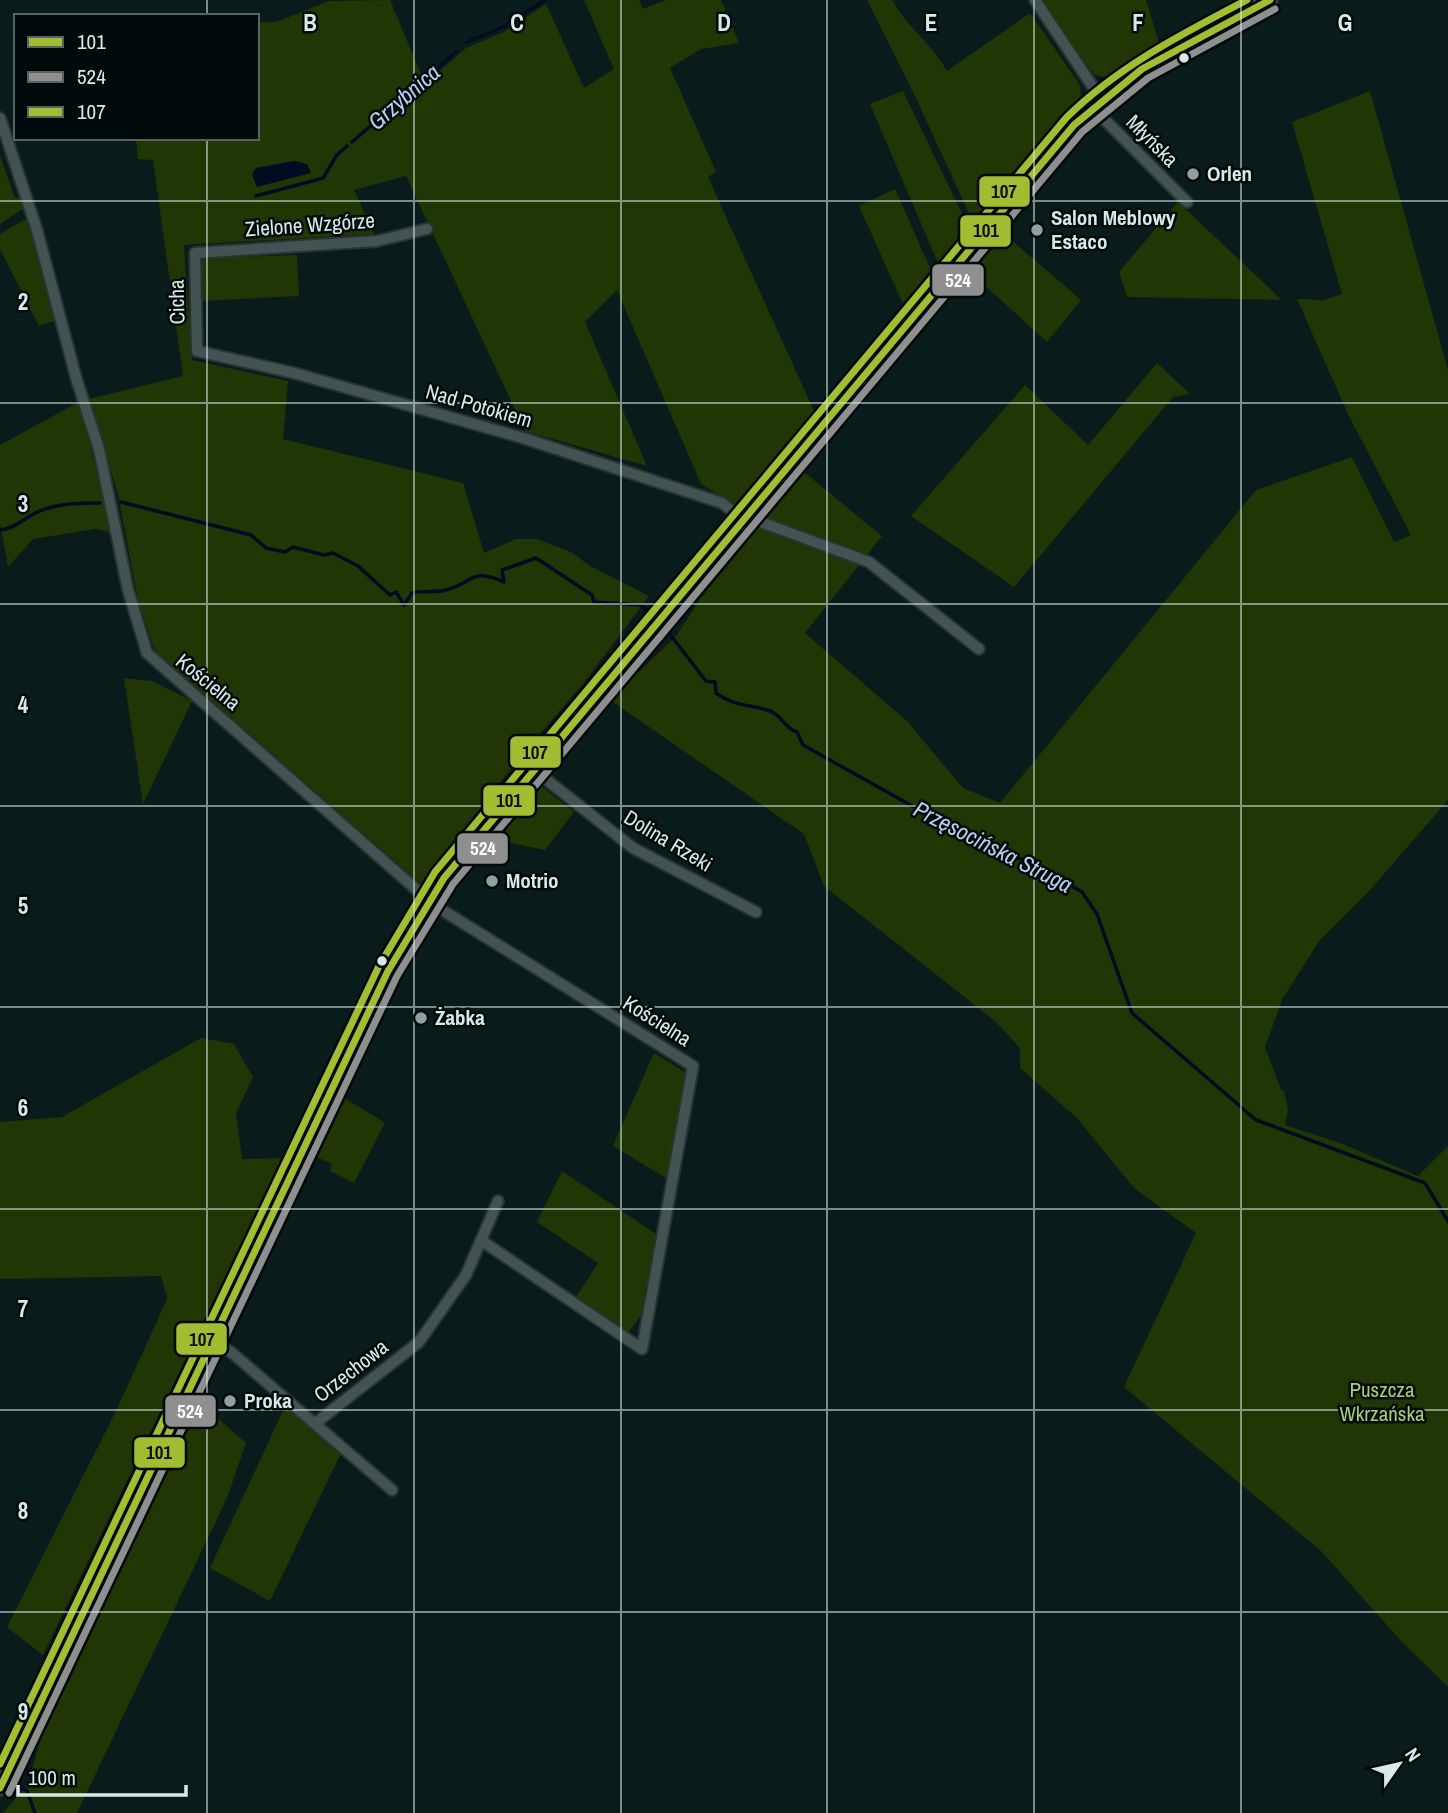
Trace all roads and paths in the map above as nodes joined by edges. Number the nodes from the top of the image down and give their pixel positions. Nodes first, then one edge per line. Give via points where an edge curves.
1 (1035, 0) edge
2 (1270, 0) edge
3 (1096, 103) junction
4 (0, 118) edge
5 (1187, 202) dead end
6 (427, 229) dead end
7 (195, 253) joint
8 (197, 351) joint
9 (743, 519) junction
10 (979, 649) dead end
11 (533, 769) junction
12 (429, 901) junction
13 (756, 912) dead end
14 (498, 1201) dead end
15 (481, 1241) junction
16 (212, 1343) junction
17 (317, 1422) junction
18 (392, 1490) dead end
19 (0, 1788) edge

1 - 3 street, Młyńska
2 - 3 street via 1155,60
3 - 5 street, Młyńska
3 - 9 street
4 - 12 street, Kościelna via 99,449 128,590 147,653
6 - 7 street, Zielone Wzgórze via 377,241
7 - 8 street, Cicha
8 - 9 street, Nad Potokiem via 267,366 523,438 722,503
9 - 10 street, Nad Potokiem via 869,562
9 - 11 street
11 - 12 street
11 - 13 street, Dolina Rzeki via 633,848
12 - 15 street, Kościelna via 694,1066 642,1349
12 - 16 street via 388,971
14 - 15 street, Orzechowa
15 - 17 street, Orzechowa via 466,1275 419,1342
16 - 17 street, Orzechowa via 231,1352
16 - 19 street
17 - 18 street

